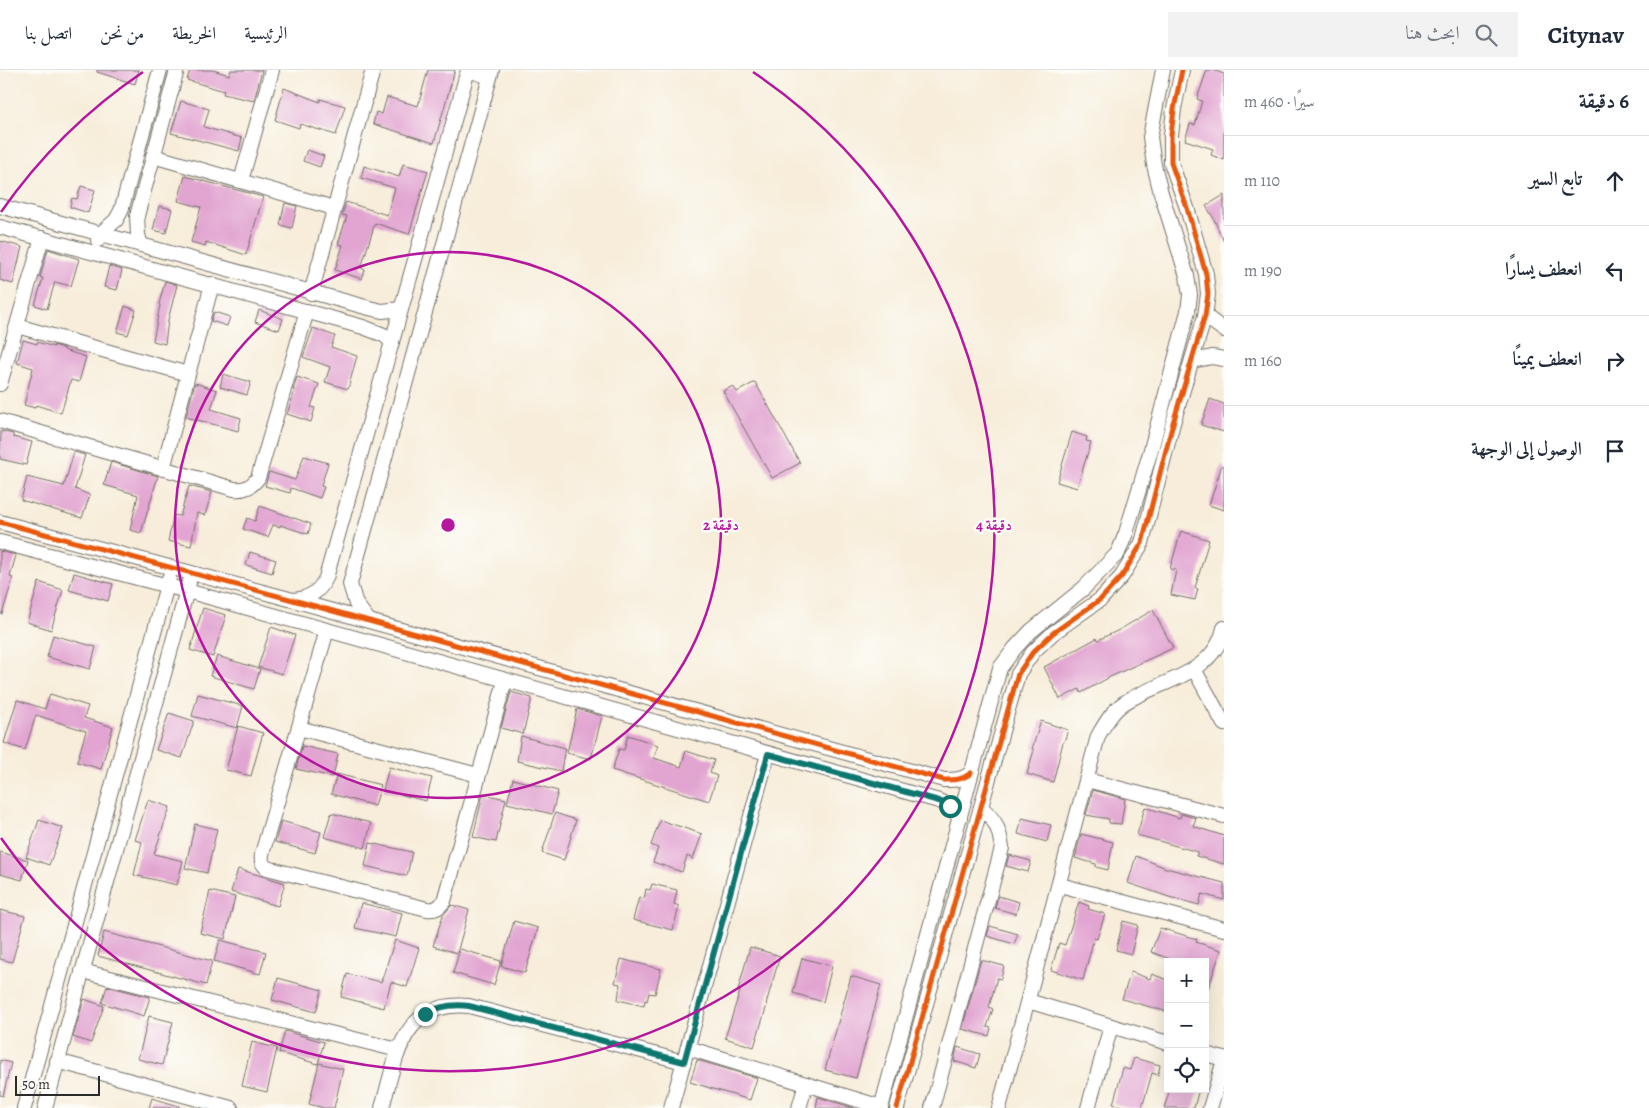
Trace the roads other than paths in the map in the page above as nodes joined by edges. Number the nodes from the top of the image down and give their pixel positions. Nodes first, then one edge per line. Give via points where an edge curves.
1 (160, 70) edge
2 (177, 70) edge
3 (272, 70) edge
4 (372, 70) edge
5 (468, 70) edge
6 (1163, 71) edge
7 (491, 73) edge
8 (1181, 73) edge
9 (153, 156) junction
10 (241, 181) junction
11 (0, 206) edge
12 (334, 208) junction
13 (121, 211) junction
14 (137, 216) junction
15 (0, 227) edge
16 (100, 234) junction
17 (42, 238) junction
18 (141, 246) junction
19 (95, 253) junction
20 (212, 284) junction
21 (310, 293) junction
22 (369, 308) junction
23 (401, 309) junction
24 (307, 311) junction
25 (1205, 316) junction
26 (17, 326) junction
27 (363, 327) junction
28 (1224, 330) edge
29 (392, 342) junction
30 (1224, 359) edge
31 (1192, 361) junction
32 (188, 374) junction
33 (0, 384) edge
34 (0, 421) edge
35 (1150, 453) junction
36 (1164, 457) junction
37 (163, 469) junction
38 (354, 478) junction
39 (377, 485) junction
40 (0, 522) edge
41 (0, 542) edge
42 (172, 568) junction
43 (192, 573) junction
44 (167, 586) junction
45 (187, 591) junction
46 (293, 600) junction
47 (369, 622) junction
48 (1224, 628) edge
49 (327, 630) junction
50 (1194, 669) junction
51 (505, 681) junction
52 (1224, 724) edge
53 (299, 728) junction
54 (768, 754) junction
55 (971, 773) junction
56 (478, 776) junction
57 (1087, 780) junction
58 (982, 808) junction
59 (1224, 816) edge
60 (960, 818) junction
61 (1060, 885) junction
62 (80, 899) junction
63 (100, 904) junction
64 (1224, 929) edge
65 (82, 971) junction
66 (1028, 1001) junction
67 (1111, 1026) junction
68 (1164, 1042) edge
69 (398, 1050) junction
70 (686, 1055) junction
71 (1209, 1055) edge
72 (894, 1060) junction
73 (1224, 1060) edge
74 (57, 1061) junction
75 (910, 1065) junction
76 (806, 1084) junction
77 (881, 1107) edge
78 (24, 1108) edge
79 (45, 1108) edge
80 (231, 1108) edge
81 (382, 1108) edge
82 (672, 1108) edge
83 (799, 1108) edge
84 (898, 1108) edge
85 (932, 1108) edge
86 (999, 1108) edge
87 (1088, 1108) edge
88 (1210, 1108) edge

1 - 13 street
2 - 9 street
3 - 10 street
4 - 12 street
5 - 7 street
5 - 23 street
6 - 8 street
6 - 35 street via 1150,137 1161,193 1190,295
7 - 39 street
8 - 25 street via 1171,135 1171,163 1206,274
9 - 10 street
9 - 14 street
10 - 12 street
11 - 16 street
12 - 21 street
13 - 14 street
13 - 16 street
14 - 18 street
15 - 17 street
16 - 18 street
16 - 19 street
17 - 19 street
17 - 26 street
18 - 21 street
19 - 20 street
20 - 24 street
20 - 32 street
21 - 22 street
22 - 23 street via 382,311
22 - 27 street
23 - 29 street
24 - 27 street
24 - 37 street via 254,484 241,490 234,489
25 - 28 street
25 - 31 street
26 - 32 street
26 - 33 street
27 - 29 street
29 - 38 street
30 - 31 street
31 - 36 street
32 - 37 street
34 - 37 street
35 - 36 street
35 - 55 street via 1118,553 1084,588 1031,631 1000,668
36 - 58 street via 1142,543 1132,561 1101,600 1053,633 1033,652 1018,674
38 - 39 street
38 - 46 street via 326,578 313,594
39 - 47 street via 350,584 356,604
40 - 42 street
41 - 44 street
42 - 43 street
42 - 44 street
43 - 45 street
43 - 46 street
44 - 45 street
44 - 62 street
45 - 49 street
45 - 63 street
46 - 47 street
47 - 55 street via 944,780 964,778
48 - 50 street via 1214,651
49 - 51 street
49 - 53 street
50 - 52 street
50 - 57 street via 1124,704 1109,718 1098,736
51 - 54 street
51 - 56 street
53 - 56 street
53 - 56 street via 262,854 261,860 267,868 434,910 444,901
54 - 60 street via 939,801 950,806
54 - 70 street
55 - 60 street
57 - 59 street
57 - 61 street
58 - 75 street
58 - 85 street via 995,821 1002,848
60 - 72 street
61 - 64 street
61 - 66 street
62 - 63 street
62 - 78 street
63 - 65 street
65 - 69 street
65 - 74 street
66 - 67 street
66 - 86 street
67 - 68 street
67 - 87 street
69 - 70 street via 406,1033 418,1020 433,1010 460,1005
69 - 81 street
70 - 76 street
70 - 82 street
71 - 73 street
72 - 75 street
72 - 77 street
73 - 88 street
74 - 79 street
74 - 80 street
75 - 84 street
76 - 77 street
76 - 83 street

